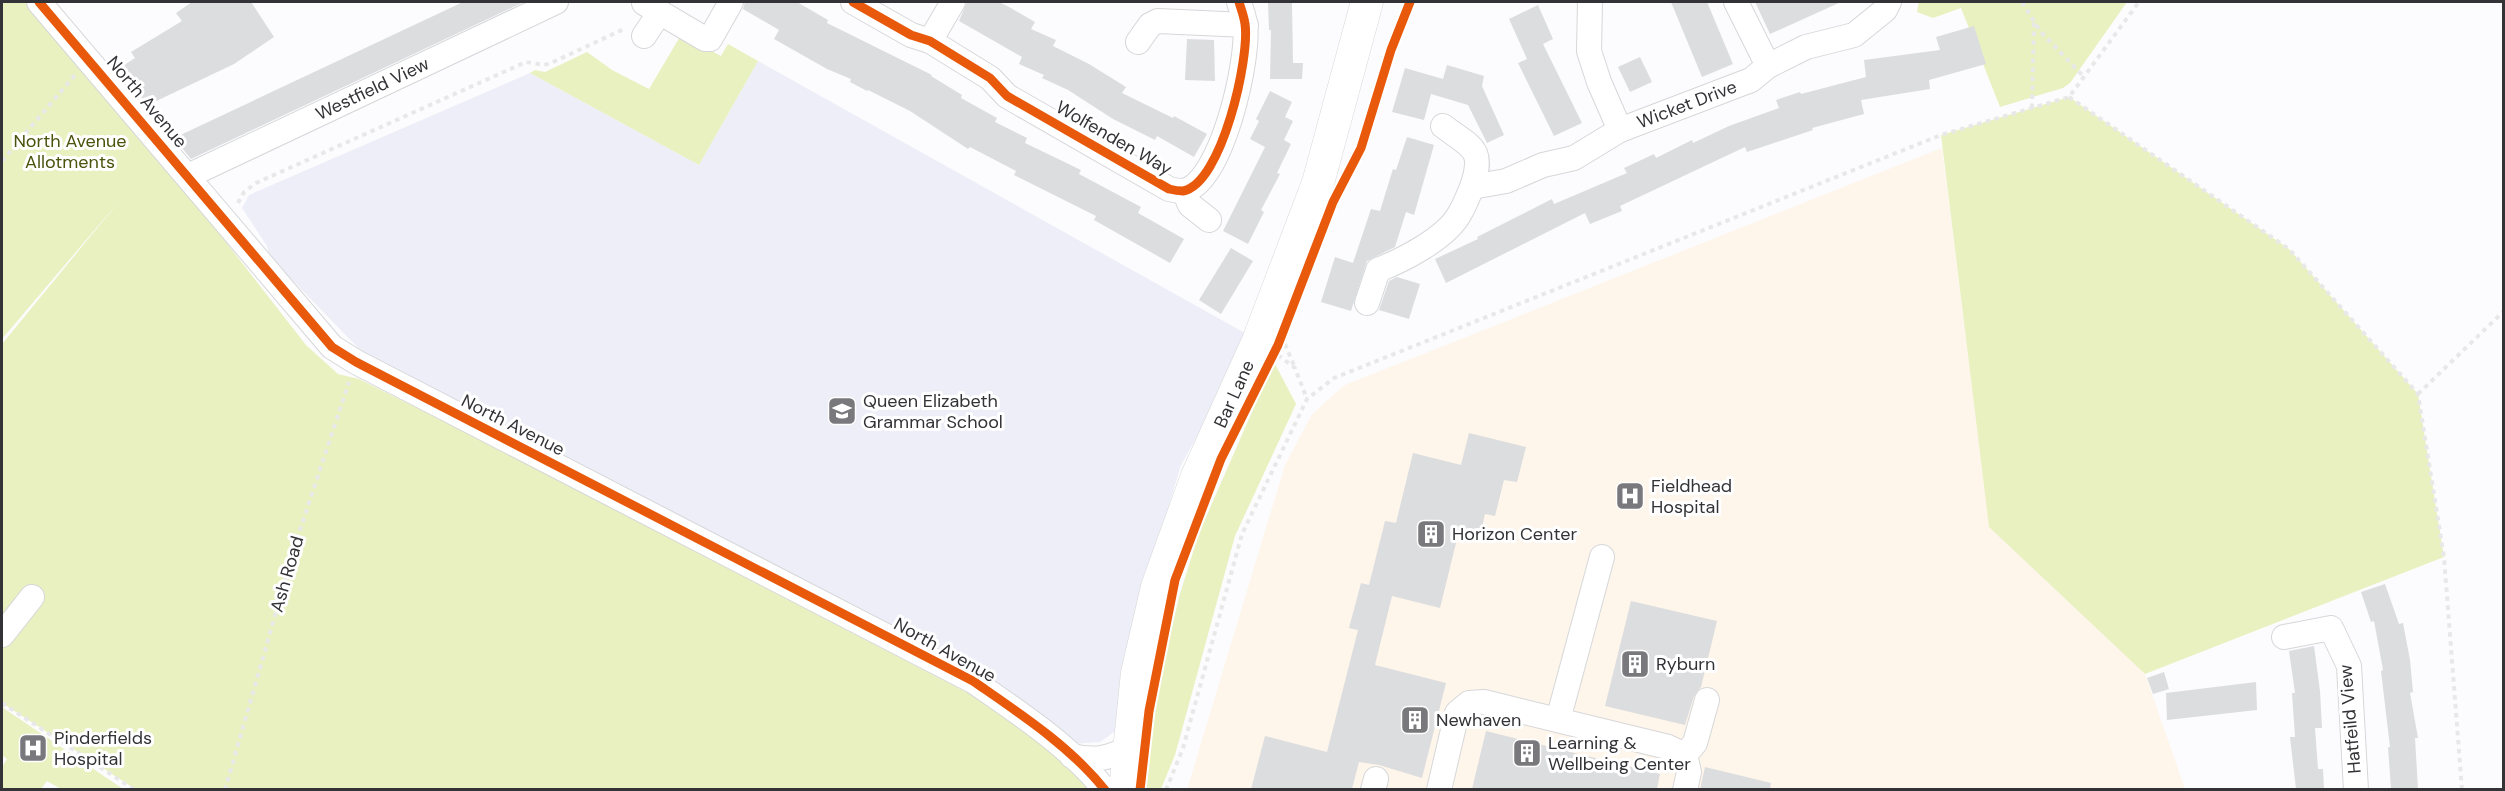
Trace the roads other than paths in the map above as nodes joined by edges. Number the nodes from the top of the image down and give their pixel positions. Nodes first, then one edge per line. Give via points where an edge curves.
1 (39, 2) edge
2 (556, 2) edge
3 (731, 2) edge
4 (853, 2) edge
5 (953, 2) edge
6 (1239, 2) edge
7 (1366, 2) edge
8 (1590, 2) edge
9 (1736, 2) edge
10 (1889, 2) edge
11 (1246, 25) junction
12 (644, 36) dead end
13 (930, 41) junction
14 (1138, 42) dead end
15 (1768, 66) junction
16 (1443, 126) dead end
17 (1620, 130) junction
18 (188, 176) junction
19 (1472, 187) junction
20 (1184, 191) junction
21 (1209, 220) dead end
22 (1367, 303) dead end
23 (1602, 557) dead end
24 (32, 597) dead end
25 (2, 635) edge
26 (2284, 637) dead end
27 (1707, 700) dead end
28 (1558, 720) junction
29 (1129, 747) junction
30 (1685, 755) junction
31 (1072, 756) junction
32 (1105, 789) edge
33 (1125, 789) edge
34 (1439, 789) edge
35 (1685, 789) edge
36 (2356, 789) edge

1 - 18 street, North Avenue
2 - 18 street, Westfield View
3 - 12 street via 710,39 652,8
4 - 13 street, Wolfenden Way via 911,35
5 - 13 street
6 - 11 street, Wolfenden Way
7 - 29 main road, Bar Lane via 1318,183 1258,341 1197,476 1157,587 1137,673
8 - 17 street via 1589,51
9 - 15 street
10 - 15 street, Wicket Drive via 1885,10 1854,35 1806,47
11 - 14 street via 1158,21 1150,24
11 - 20 street, Wolfenden Way via 1242,80 1221,147 1197,183
13 - 20 street, Wolfenden Way via 990,78 1007,96 1169,189
15 - 17 street, Wicket Drive via 1751,80
16 - 19 street via 1473,149 1479,165
17 - 19 street, Wicket Drive via 1574,158 1543,165 1506,181
18 - 31 street, North Avenue via 322,338 356,362 973,681
19 - 22 street via 1460,215 1446,231 1378,270
20 - 21 street, Wolfenden Way via 1190,205
23 - 28 street
24 - 25 street
26 - 36 street, Hatfeild View via 2331,628 2349,666
27 - 30 street via 1695,743
28 - 30 street via 1668,747
28 - 34 street via 1484,702 1469,703 1457,713
29 - 31 street via 1103,759
29 - 33 main road, Bar Lane
30 - 35 street via 1689,772
31 - 32 street, North Avenue

